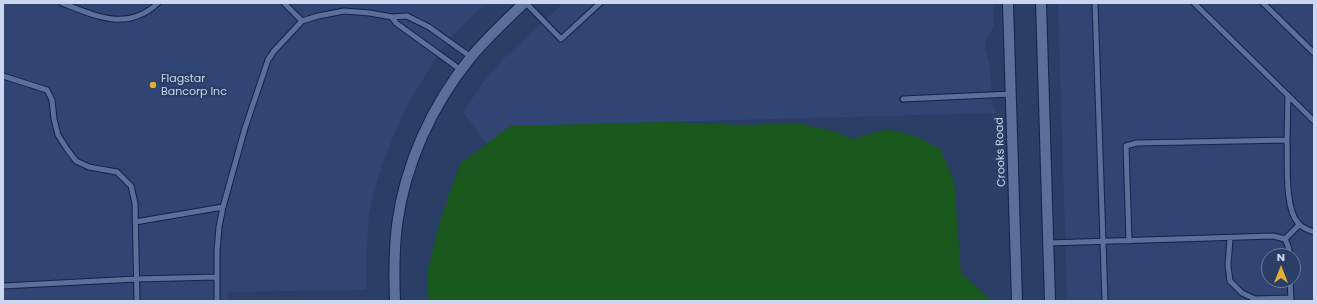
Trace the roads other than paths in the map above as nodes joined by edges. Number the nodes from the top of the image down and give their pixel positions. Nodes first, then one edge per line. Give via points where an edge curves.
1 (62, 3) edge
2 (158, 3) edge
3 (284, 3) edge
4 (525, 3) edge
5 (600, 3) edge
6 (1008, 3) edge
7 (1041, 3) edge
8 (1095, 3) edge
9 (1194, 3) edge
10 (1263, 3) edge
11 (392, 17) junction
12 (302, 21) junction
13 (1314, 53) edge
14 (471, 57) junction
15 (461, 70) junction
16 (3, 76) edge
17 (1011, 94) junction
18 (1288, 95) junction
19 (903, 99) dead end
20 (1314, 121) edge
21 (1288, 140) junction
22 (223, 207) junction
23 (135, 222) junction
24 (1299, 225) junction
25 (1314, 232) edge
26 (1230, 238) junction
27 (1285, 239) junction
28 (1129, 240) junction
29 (1103, 241) junction
30 (1048, 243) junction
31 (1288, 248) edge
32 (217, 277) junction
33 (136, 279) junction
34 (3, 286) edge
35 (1290, 288) edge
36 (1291, 300) edge
37 (137, 301) edge
38 (217, 301) edge
39 (395, 301) edge
40 (1017, 301) edge
41 (1050, 301) edge
42 (1105, 301) edge

1 - 2 lane via 118,20 135,18
3 - 12 lane
4 - 5 lane via 561,39
4 - 14 main road via 496,29
6 - 17 main road, Crooks Road
7 - 30 main road
8 - 29 lane
9 - 18 lane
10 - 13 lane
11 - 12 lane via 344,11
11 - 14 lane via 407,16 419,21
11 - 15 lane via 396,23
12 - 22 lane via 268,60 245,128
14 - 15 main road
15 - 39 main road via 441,99 424,131 407,177 396,230
16 - 23 lane via 47,90 52,100 58,135 76,161 89,167 117,172 131,186 135,203
17 - 19 lane
17 - 40 main road, Crooks Road
18 - 20 lane
18 - 21 lane
21 - 24 lane via 1289,199
21 - 28 lane via 1137,143 1126,146
22 - 23 lane
22 - 32 lane via 219,226
23 - 33 lane
24 - 25 lane
24 - 27 lane
26 - 27 lane via 1273,236
26 - 28 lane
26 - 36 lane via 1230,281 1242,293 1255,299
27 - 31 lane
28 - 29 lane
29 - 30 lane
29 - 42 lane
30 - 41 main road
32 - 33 lane
32 - 38 lane
33 - 34 lane
33 - 37 lane
35 - 36 lane

